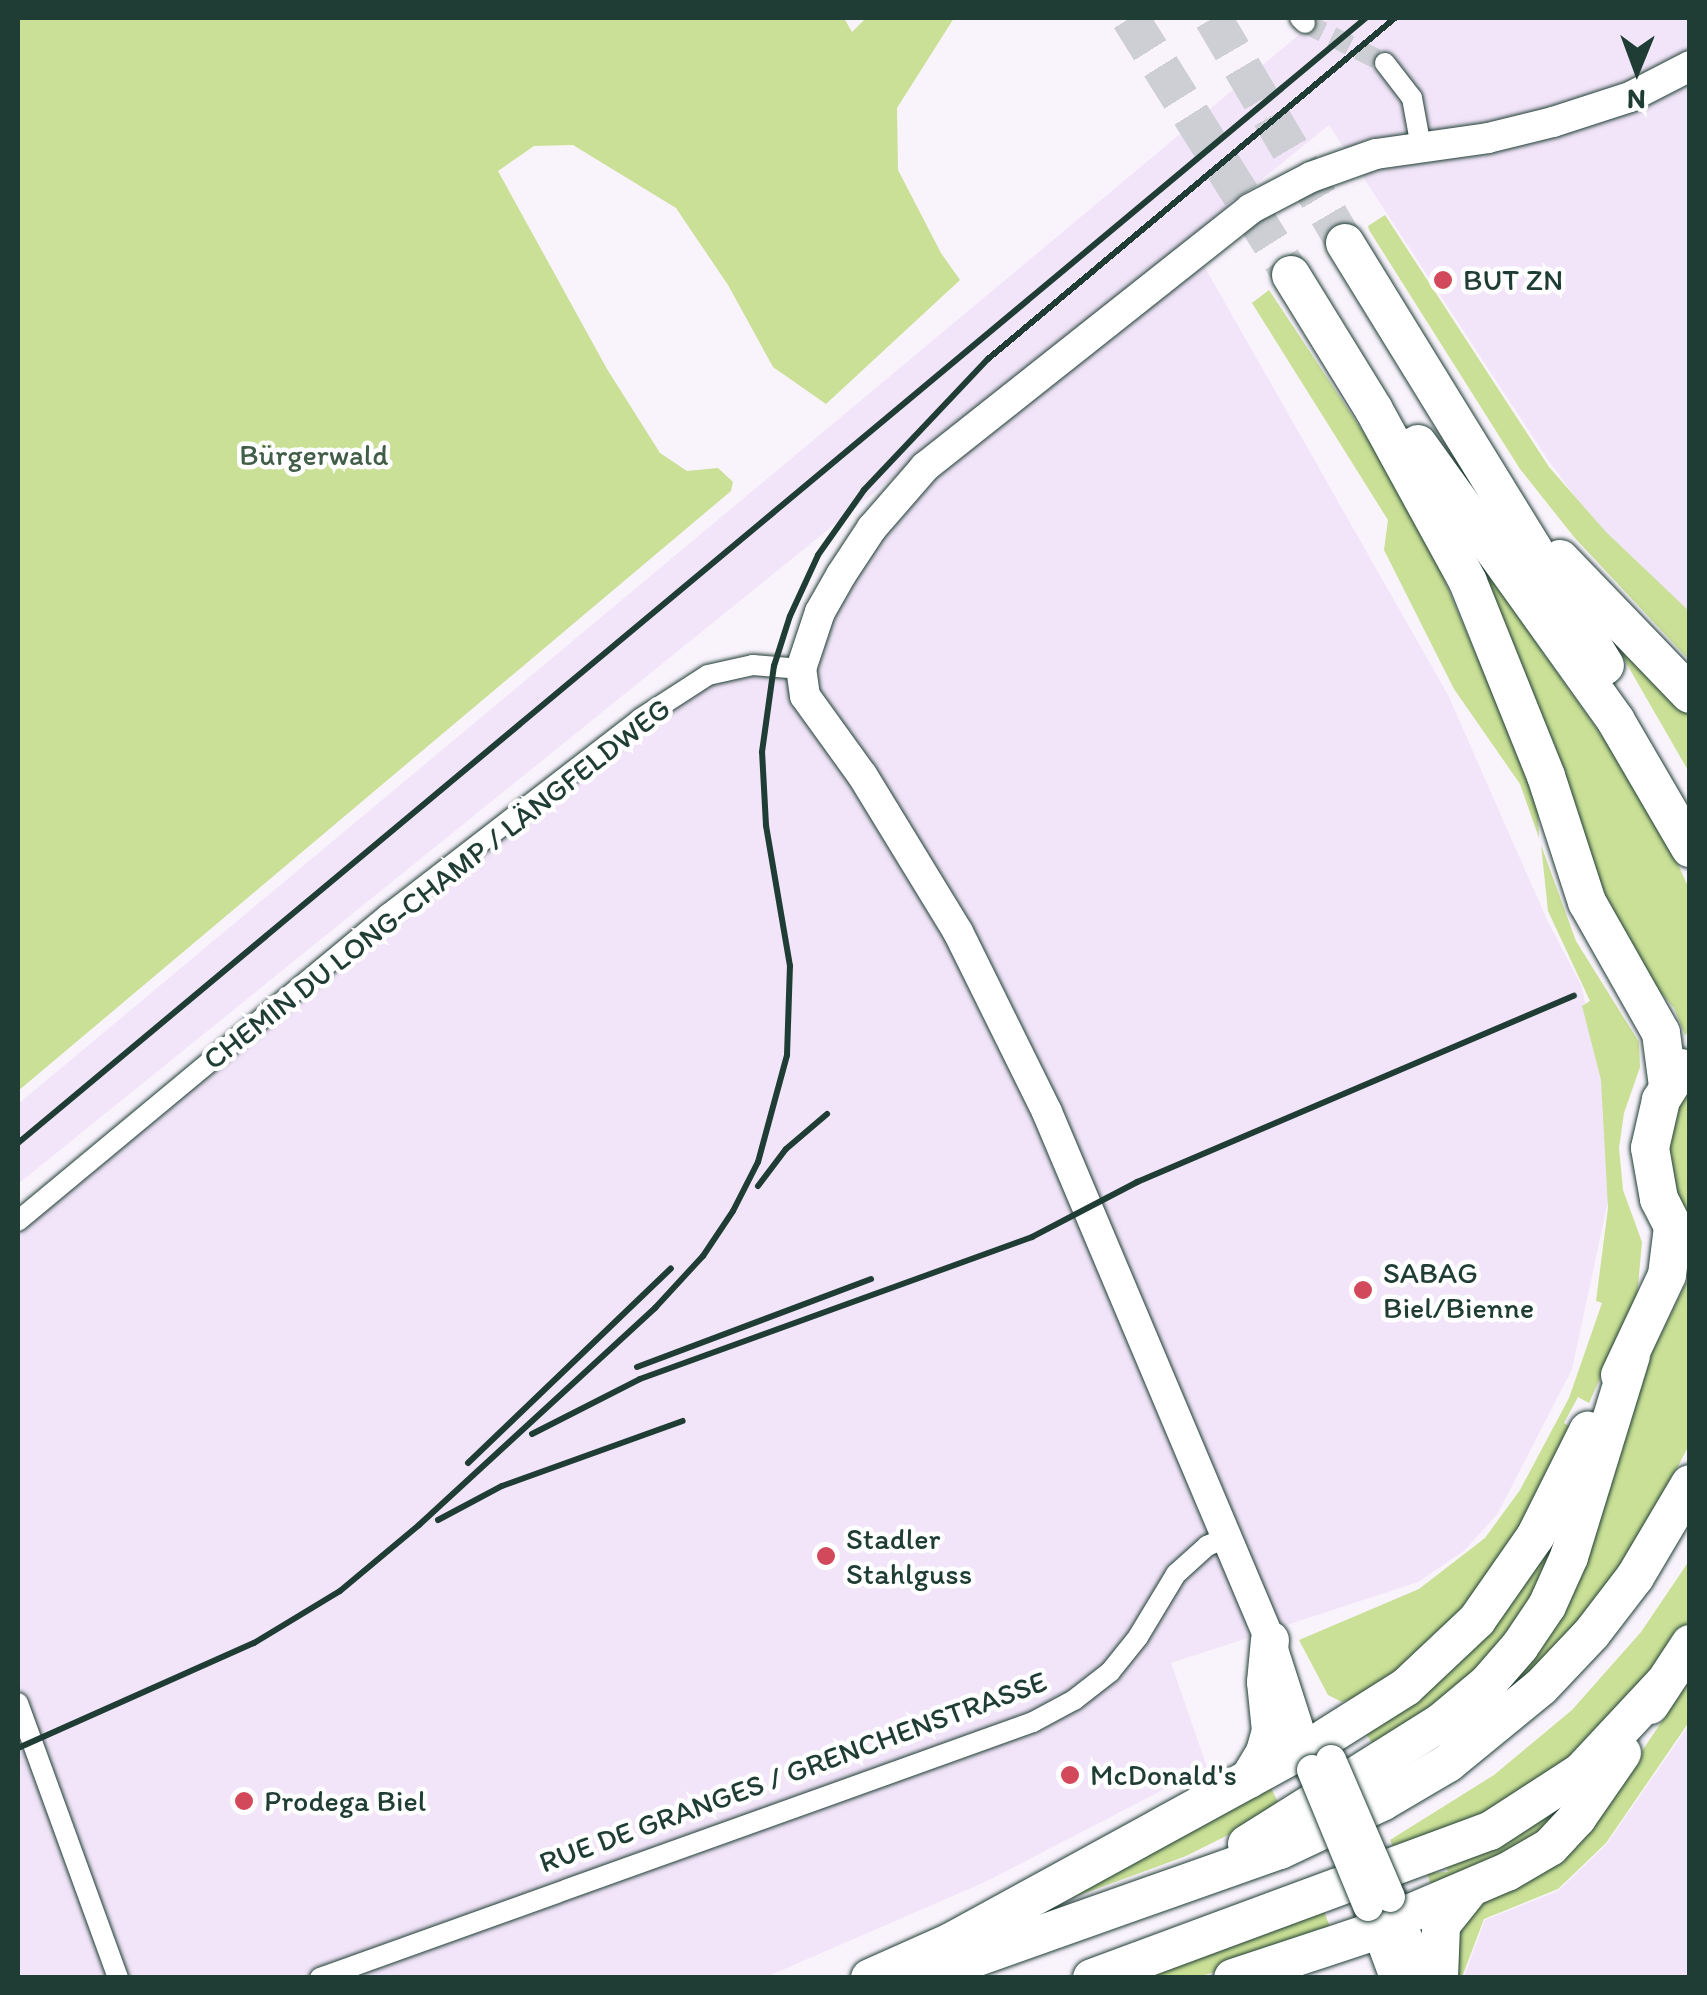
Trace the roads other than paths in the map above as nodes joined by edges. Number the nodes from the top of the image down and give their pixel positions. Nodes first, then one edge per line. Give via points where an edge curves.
1 (1384, 63) tunnel mouth
2 (1690, 66) edge
3 (1421, 146) junction
4 (1345, 243) tunnel mouth
5 (1463, 429) junction
6 (801, 668) junction
7 (1690, 694) edge
8 (1690, 804) edge
9 (1690, 848) edge
10 (1679, 1072) edge
11 (18, 1221) edge
12 (1681, 1237) edge
13 (1631, 1356) junction
14 (1690, 1484) edge
15 (1690, 1529) edge
16 (1225, 1538) junction
17 (1270, 1640) junction
18 (1690, 1644) edge
19 (1663, 1684) junction
20 (18, 1703) edge
21 (1319, 1754) junction
22 (1249, 1779) junction
23 (1470, 1889) junction
24 (1383, 1913) junction
25 (1093, 1914) junction
26 (118, 1978) edge
27 (320, 1978) edge
28 (870, 1978) edge
29 (918, 1978) edge
30 (992, 1978) edge
31 (1092, 1978) edge
32 (1233, 1978) edge
33 (1395, 1978) edge
34 (1425, 1978) edge
35 (1439, 1978) edge

1 - 3 street via 1412,98
2 - 3 main road via 1581,114 1488,138
3 - 6 main road via 1376,154 1250,209 955,441 872,528 820,612
4 - 5 highway
5 - 7 highway via 1568,568
5 - 8 highway
6 - 11 street, CHEMIN DU LONG-CHAMP / LÄNGFELDWEG via 752,665 708,676 640,719 388,914
6 - 16 main road via 805,696 914,857 999,1010
9 - 10 highway via 1581,671 1299,287 1423,494 1485,619 1587,902
10 - 12 highway via 1656,1115 1650,1148 1654,1182
12 - 13 highway
13 - 21 highway via 1535,1536 1477,1620 1406,1687
13 - 25 highway via 1558,1584 1534,1627 1488,1683 1416,1739 1245,1845
14 - 25 highway via 1636,1577 1592,1633 1541,1687 1459,1754 1312,1837
15 - 30 highway via 1594,1662 1459,1780 1318,1856
16 - 17 main road
16 - 27 street, RUE DE GRANGES / GRENCHENSTRASSE via 1176,1574 1110,1672 1032,1722
17 - 21 main road via 1304,1690
17 - 22 highway via 1271,1730
18 - 19 highway
19 - 23 highway via 1564,1833 1529,1860
19 - 31 highway via 1580,1772 1490,1831
20 - 26 street
21 - 22 highway
21 - 24 main road, bridge
22 - 28 highway via 966,1934
23 - 24 highway
23 - 35 highway via 1441,1925
24 - 32 highway
24 - 33 main road
24 - 34 main road
25 - 29 highway

